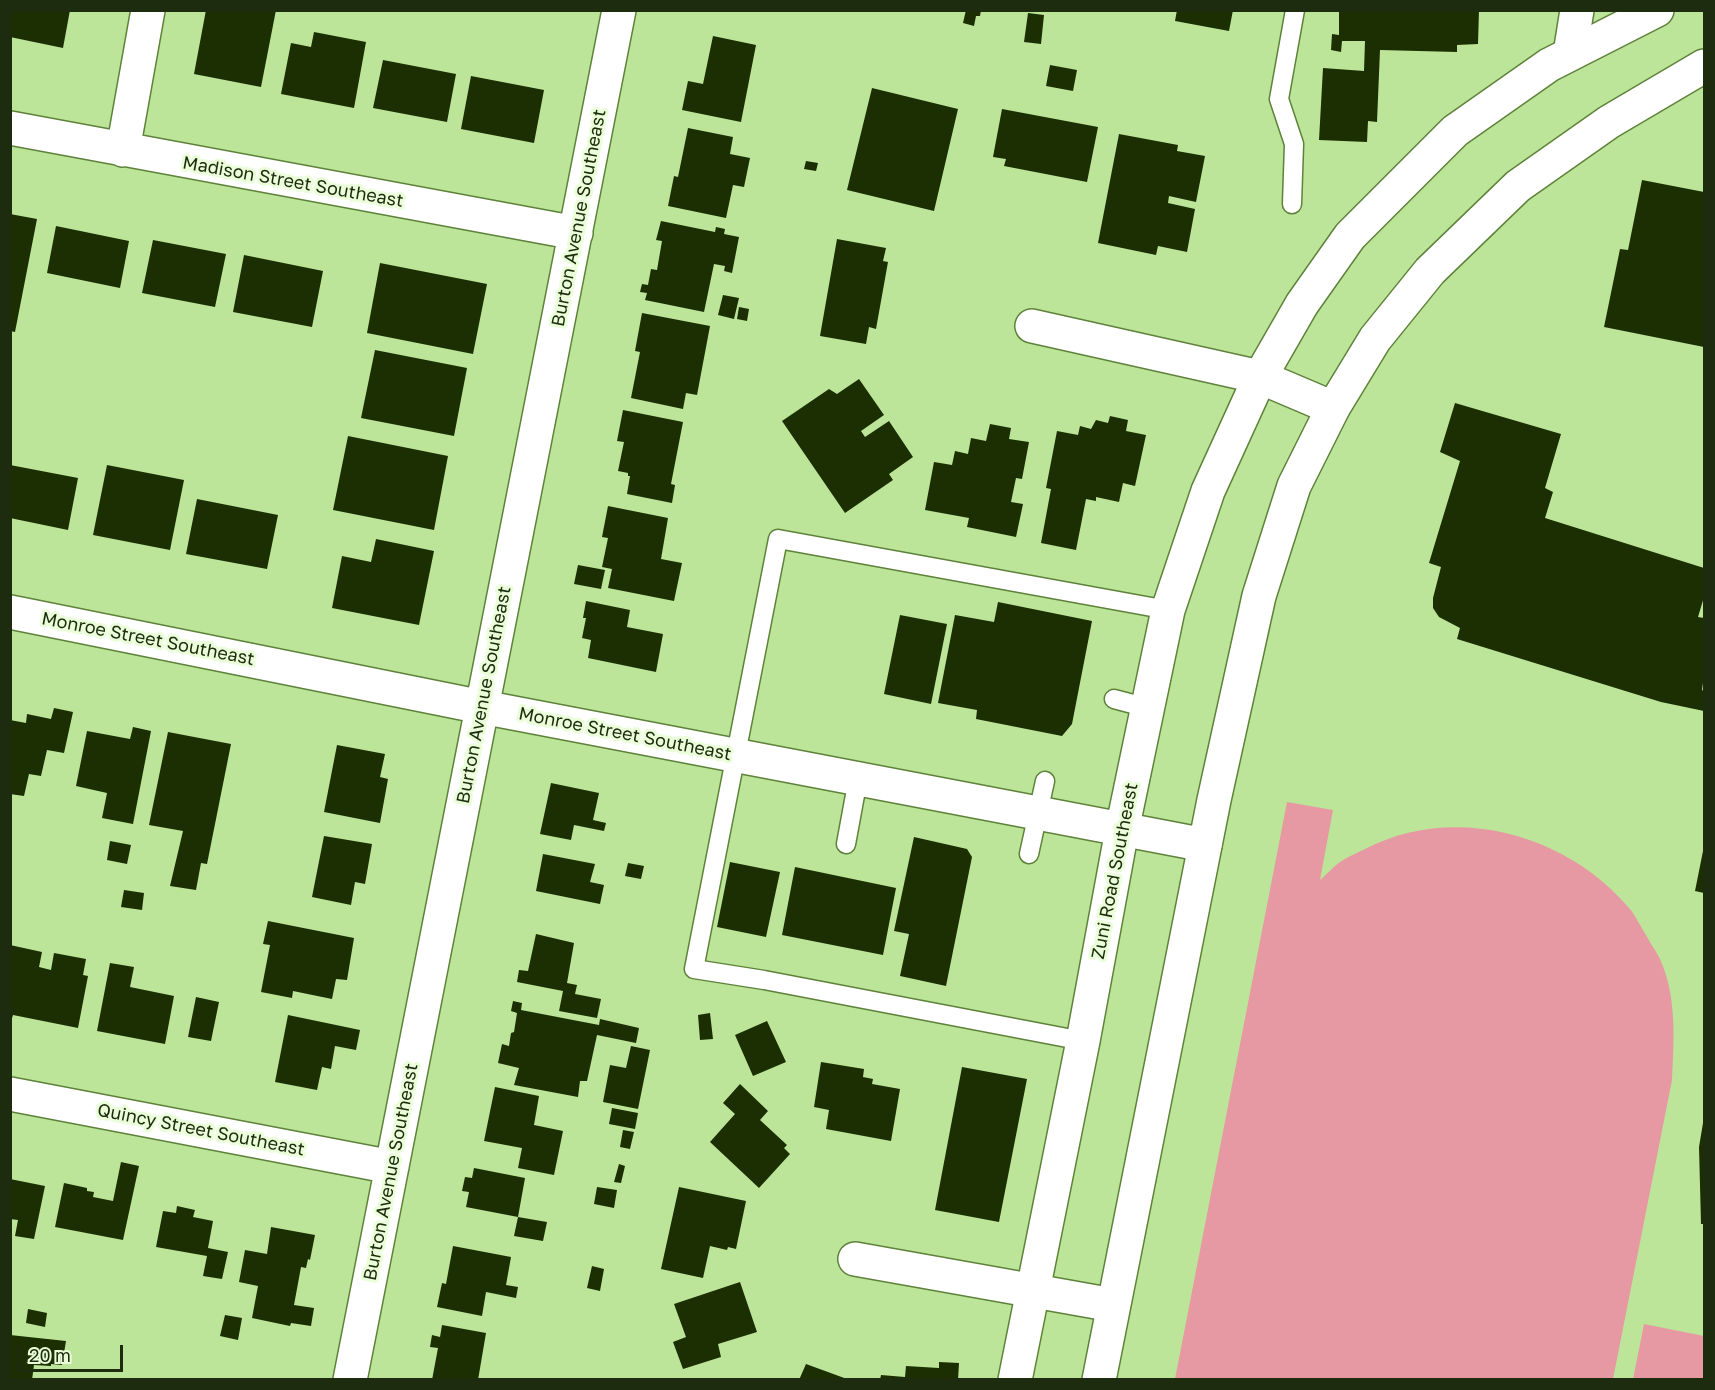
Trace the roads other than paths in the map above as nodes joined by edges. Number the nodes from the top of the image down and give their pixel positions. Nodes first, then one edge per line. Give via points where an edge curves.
1 (148, 10) edge
2 (619, 10) edge
3 (1295, 10) edge
4 (1577, 10) edge
5 (1657, 10) edge
6 (1570, 54) junction
7 (1704, 66) edge
8 (10, 128) edge
9 (123, 150) junction
10 (1292, 204) dead end
11 (576, 233) junction
12 (1032, 326) dead end
13 (1260, 377) junction
14 (1333, 408) junction
15 (1168, 610) junction
16 (10, 612) edge
17 (1114, 699) dead end
18 (482, 706) junction
19 (1148, 708) junction
20 (737, 755) junction
21 (858, 779) junction
22 (1045, 781) dead end
23 (1038, 813) junction
24 (1122, 830) junction
25 (846, 844) dead end
26 (1205, 845) junction
27 (1029, 854) dead end
28 (1083, 1041) junction
29 (10, 1094) edge
30 (392, 1167) junction
31 (855, 1259) dead end
32 (1033, 1291) junction
33 (1113, 1305) junction
34 (350, 1380) edge
35 (1015, 1380) edge
36 (1099, 1380) edge

1 - 9 street
2 - 11 street, Burton Avenue Southeast
3 - 10 lane via 1279,99 1294,144
4 - 6 street
5 - 6 street, Zuni Road Southeast
6 - 13 street, Zuni Road Southeast via 1455,131 1350,236 1302,304
7 - 14 street via 1609,122 1518,186 1430,271 1376,339
8 - 9 street, Madison Street Southeast
9 - 11 street, Madison Street Southeast
11 - 18 street, Burton Avenue Southeast
12 - 13 street
13 - 14 street
13 - 15 street, Zuni Road Southeast via 1208,491
14 - 26 street via 1294,486 1259,596
15 - 19 street, Zuni Road Southeast
15 - 20 lane via 778,539
16 - 18 street, Monroe Street Southeast
17 - 19 lane
18 - 20 street, Monroe Street Southeast
18 - 30 street, Burton Avenue Southeast
19 - 24 street, Zuni Road Southeast
20 - 21 street, Monroe Street Southeast
20 - 28 lane via 694,969
21 - 23 street, Monroe Street Southeast
21 - 25 lane
22 - 23 lane
23 - 24 street, Monroe Street Southeast
23 - 27 lane
24 - 26 street, Monroe Street Southeast
24 - 28 street, Zuni Road Southeast
26 - 33 street
28 - 32 street, Zuni Road Southeast
29 - 30 street, Quincy Street Southeast
30 - 34 street, Burton Avenue Southeast
31 - 32 street
32 - 33 street
32 - 35 street, Zuni Road Southeast
33 - 36 street

